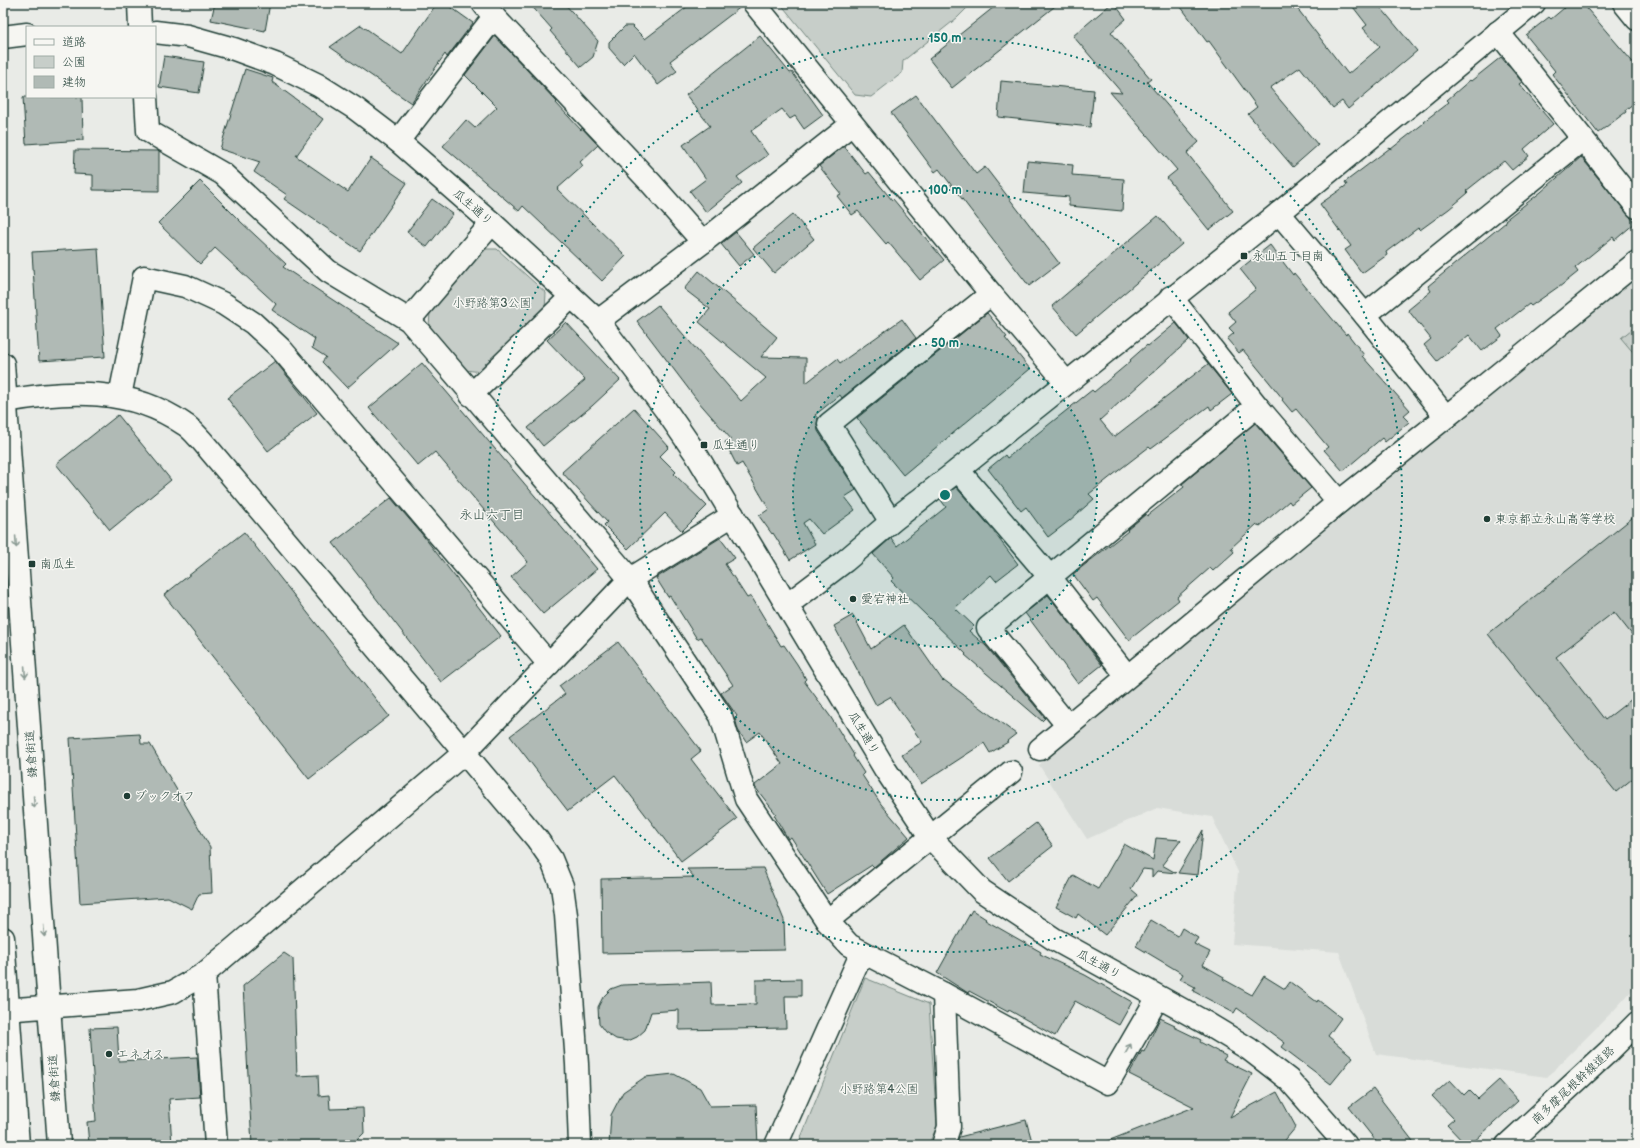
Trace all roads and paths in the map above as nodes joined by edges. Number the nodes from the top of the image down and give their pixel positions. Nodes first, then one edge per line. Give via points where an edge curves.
1 (139, 3) edge
2 (754, 3) edge
3 (1534, 3) edge
4 (1624, 3) edge
5 (489, 10) edge
6 (1637, 19) edge
7 (140, 26) edge
8 (156, 32) edge
9 (1498, 32) junction
10 (26, 34) edge
11 (3, 37) edge
12 (146, 98) edge
13 (852, 124) junction
14 (1582, 140) junction
15 (398, 142) junction
16 (1637, 207) edge
17 (1279, 212) junction
18 (492, 223) junction
19 (703, 242) junction
20 (1637, 262) edge
21 (991, 294) junction
22 (571, 297) junction
23 (1171, 298) junction
24 (1364, 315) junction
25 (409, 320) junction
26 (598, 322) junction
27 (3, 364) edge
28 (1066, 382) junction
29 (471, 395) junction
30 (120, 396) junction
31 (6, 401) junction
32 (1256, 406) junction
33 (1446, 417) junction
34 (958, 470) junction
35 (1339, 502) junction
36 (733, 515) junction
37 (891, 522) junction
38 (1049, 576) junction
39 (630, 579) junction
40 (787, 605) junction
41 (549, 664) junction
42 (1127, 676) junction
43 (1068, 726) junction
44 (1040, 749) dead end
45 (464, 753) junction
46 (1011, 772) dead end
47 (931, 838) junction
48 (827, 921) junction
49 (3, 938) edge
50 (862, 952) junction
51 (204, 974) junction
52 (944, 994) junction
53 (1158, 998) junction
54 (49, 1007) junction
55 (6, 1010) edge
56 (1637, 1023) edge
57 (18, 1145) edge
58 (59, 1145) edge
59 (216, 1145) edge
60 (580, 1145) edge
61 (776, 1145) edge
62 (943, 1145) edge
63 (1346, 1145) edge
64 (1507, 1145) edge

1 - 7 street
2 - 13 street
3 - 9 street
4 - 6 street
5 - 15 street
5 - 19 street
8 - 15 street, 瓜生通り via 188,36 276,64 318,85 356,109
9 - 14 street
9 - 17 street
10 - 11 street
12 - 25 street via 148,131 223,174 328,271
13 - 19 street
13 - 21 street
14 - 16 street
14 - 24 street
15 - 18 street, 瓜生通り
17 - 23 street
17 - 24 street
18 - 22 street, 瓜生通り
18 - 25 street
19 - 26 street
20 - 33 street
21 - 28 street
21 - 37 street via 829,424
22 - 26 street, 瓜生通り
22 - 29 street
23 - 28 street
23 - 32 street
24 - 33 street
25 - 29 street
26 - 36 street, 瓜生通り via 696,454
27 - 31 street, 鎌倉街道
28 - 34 street
29 - 39 street
30 - 31 street via 75,394 34,396
30 - 41 street via 144,277 185,286 224,304 253,323 281,349
30 - 45 street via 166,412 186,425 202,441
31 -> 54 street, 鎌倉街道
32 - 35 street
32 - 38 street
33 - 35 street
34 - 37 street
34 - 38 street
35 - 42 street
36 - 39 street
36 - 40 street, 瓜生通り
37 - 40 street
38 - 42 street
38 - 43 street via 988,628
39 - 41 street
39 - 48 street via 721,716 746,799
40 - 47 street, 瓜生通り via 885,769
41 - 45 street
42 - 43 street
43 - 44 street
45 - 51 street
45 - 60 street via 537,839 551,859 562,886 576,1049
46 - 47 street
47 - 48 street
47 - 53 street, 瓜生通り via 982,891 1054,939
48 - 50 street via 849,945
49 - 55 street
50 - 52 street
50 - 61 street
51 - 54 street via 173,992 138,1000
51 - 59 street
52 -> 53 street via 1108,1083
52 - 62 street via 949,1127
53 - 63 street, 瓜生通り via 1249,1049 1283,1076
54 - 55 street
54 - 58 street, 鎌倉街道
55 - 57 street
56 - 64 street, 南多摩尾根幹線道路

